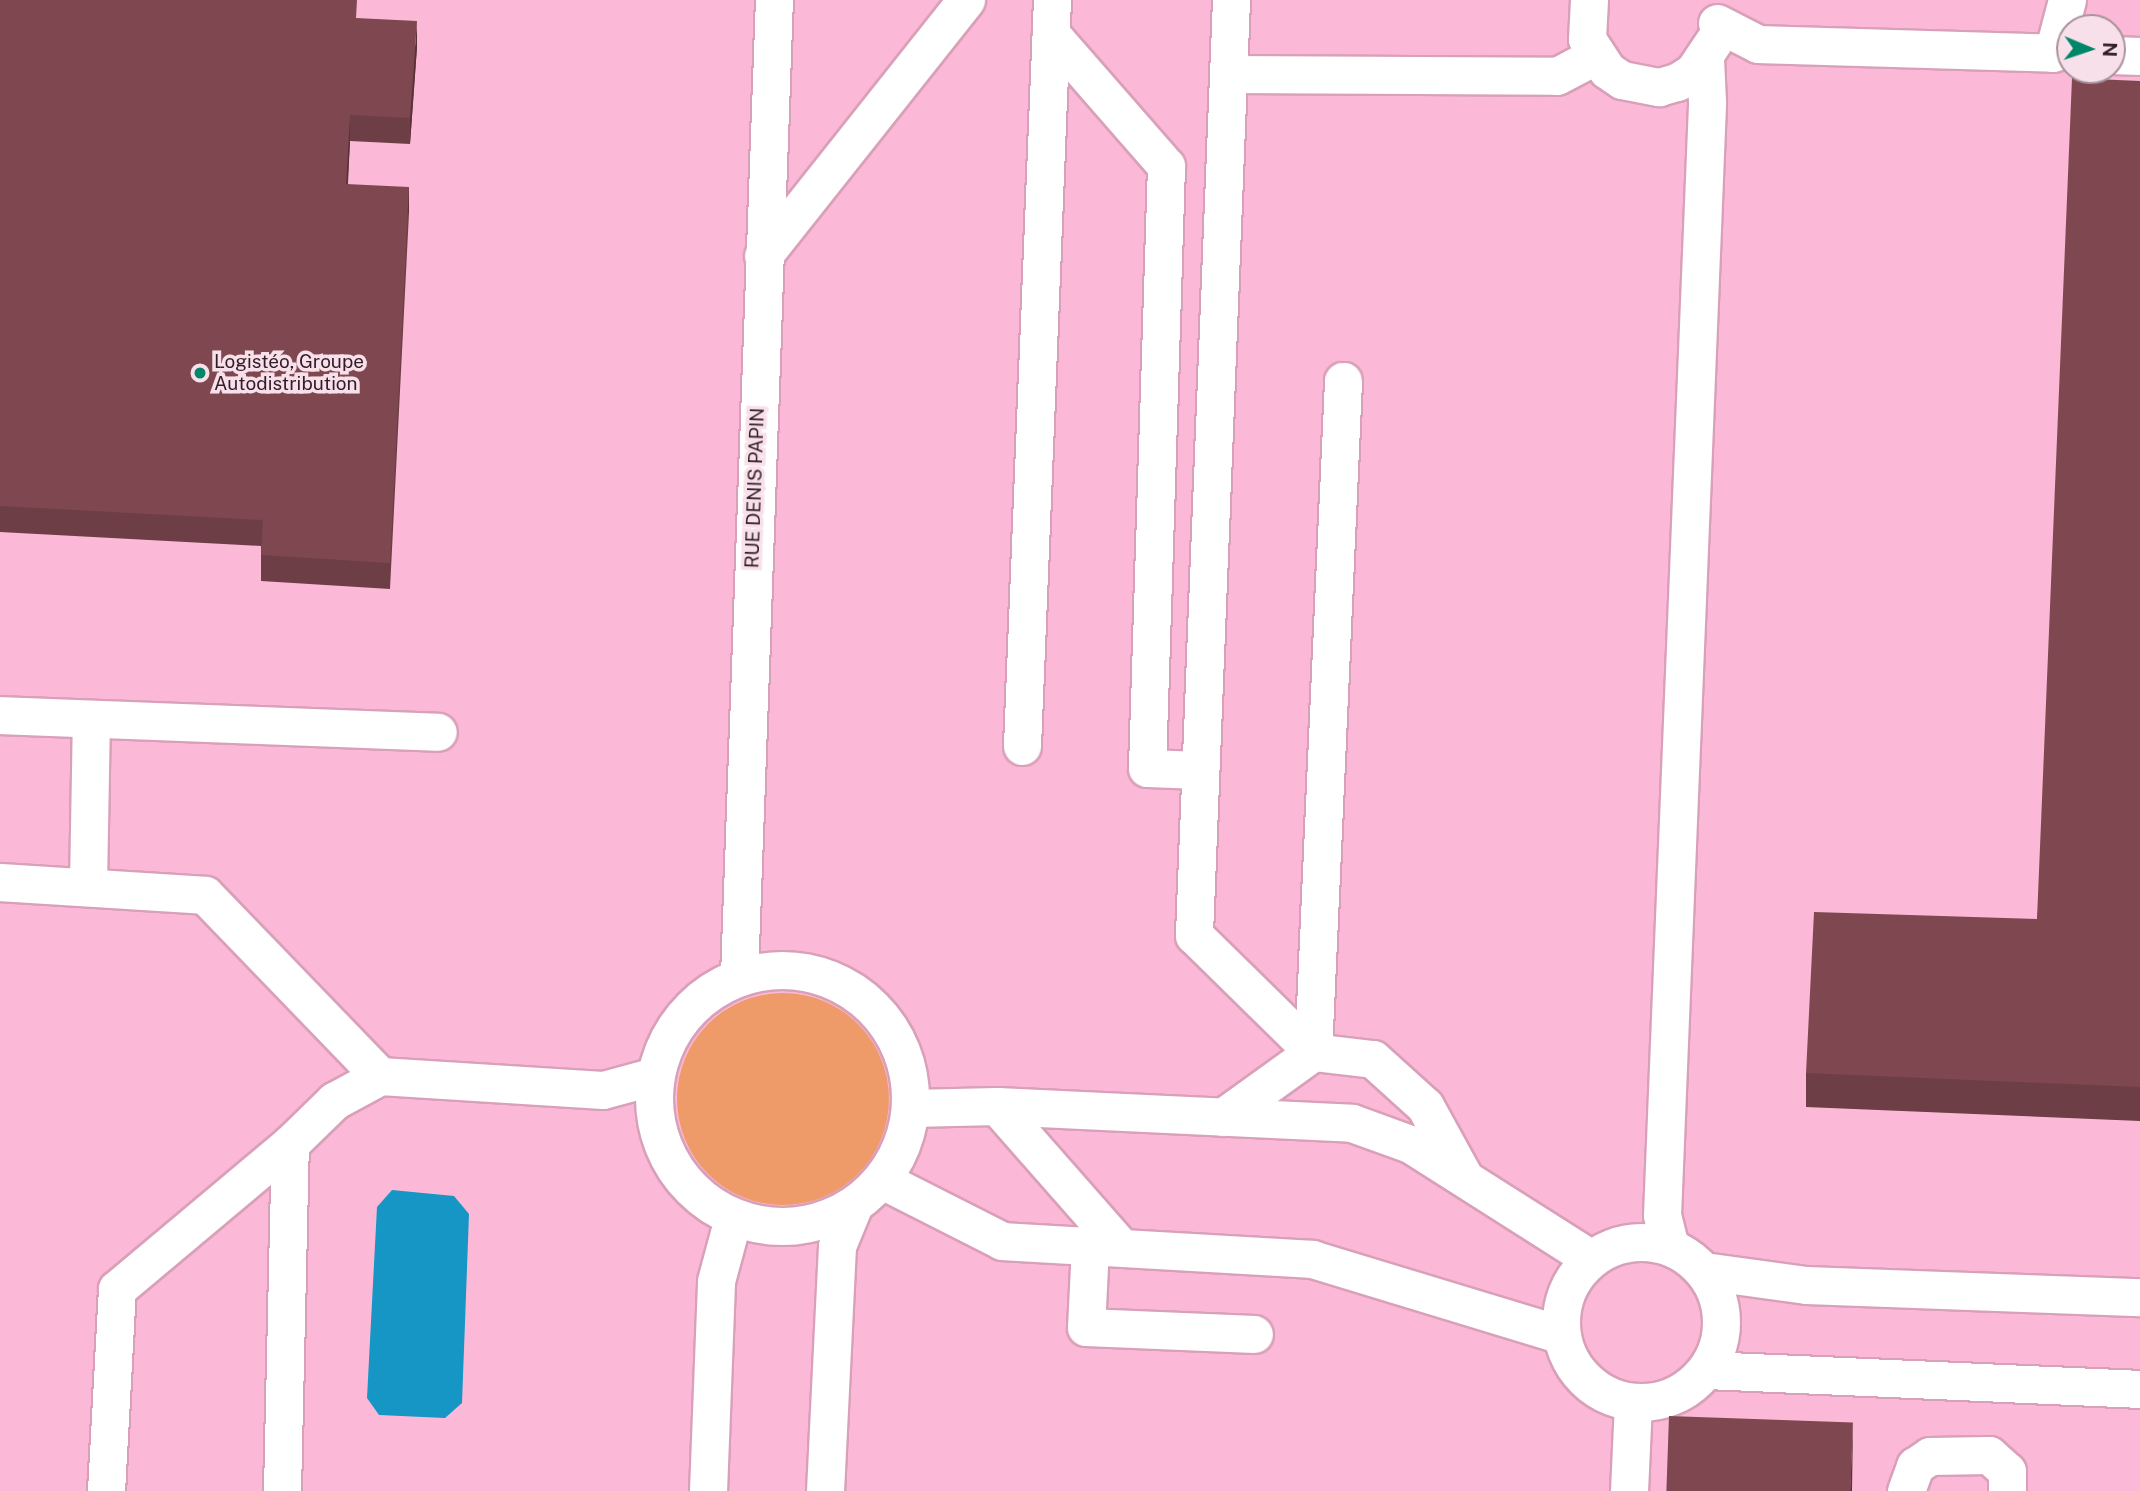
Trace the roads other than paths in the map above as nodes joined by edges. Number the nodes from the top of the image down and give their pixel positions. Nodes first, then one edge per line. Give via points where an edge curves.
1 (774, 0) edge
2 (965, 0) edge
3 (1231, 0) edge
4 (1589, 0) edge
5 (1715, 11) edge
6 (1052, 17) edge
7 (2056, 53) edge
8 (1595, 56) junction
9 (1705, 58) junction
10 (1229, 74) junction
11 (763, 256) junction
12 (1343, 381) dead end
13 (0, 715) edge
14 (91, 719) junction
15 (438, 732) dead end
16 (1022, 746) dead end
17 (1200, 770) junction
18 (0, 882) edge
19 (88, 886) junction
20 (739, 976) junction
21 (1312, 1052) junction
22 (380, 1076) junction
23 (655, 1076) junction
24 (997, 1106) junction
25 (911, 1108) junction
26 (1223, 1117) junction
27 (290, 1144) junction
28 (1464, 1177) junction
29 (882, 1181) junction
30 (853, 1207) junction
31 (733, 1217) junction
32 (1106, 1247) junction
33 (1670, 1247) junction
34 (1591, 1259) junction
35 (1704, 1271) junction
36 (2140, 1297) edge
37 (1254, 1334) dead end
38 (1562, 1335) junction
39 (1706, 1370) junction
40 (2140, 1389) edge
41 (1633, 1402) junction
42 (106, 1491) edge
43 (282, 1491) edge
44 (708, 1491) edge
45 (825, 1491) edge
46 (1629, 1491) edge
47 (1906, 1491) edge
48 (2007, 1491) edge

1 - 11 street, RUE DENIS PAPIN
2 - 11 street
3 - 10 street
4 - 8 street via 1585,20
5 - 7 street via 1758,44
5 - 9 street
6 - 16 street
6 - 17 street via 1166,166 1147,768
8 - 9 street via 1622,80 1659,87 1685,77
8 - 10 street via 1558,76
9 - 33 street via 1707,102 1662,1215
10 - 17 street
11 - 20 street, RUE DENIS PAPIN
12 - 21 street
13 - 14 street
14 - 15 street
14 - 19 street
17 - 21 street via 1194,935
18 - 19 street
19 - 22 street via 205,895
20 - 23 street via 699,998 671,1033
20 - 25 street via 781,968 802,971 823,975 861,995 890,1026 908,1066
21 - 26 street
21 - 28 street via 1373,1059 1425,1106
22 - 23 street via 603,1090
22 - 27 street via 334,1101
23 - 31 street via 655,1119 669,1160 696,1195
24 - 25 street
24 - 26 street
24 - 32 street
25 - 29 street via 902,1147
26 - 28 street via 1352,1123 1410,1144
27 - 42 street via 117,1289
27 - 43 street
28 - 34 street
29 - 30 street
29 - 32 street via 1002,1241
30 - 31 street via 815,1224 773,1227
30 - 45 street via 837,1246
31 - 44 street via 716,1281
32 - 37 street via 1086,1327
32 - 38 street via 1312,1259
33 - 34 street via 1629,1242
33 - 35 street
34 - 38 street via 1566,1293
35 - 36 street via 1806,1285
35 - 39 street via 1715,1289 1721,1320 1716,1351
38 - 41 street via 1578,1373 1612,1397
39 - 40 street
39 - 41 street via 1673,1396
41 - 46 street
47 - 48 street via 1915,1466 1930,1456 1977,1455 2000,1460 2007,1471

